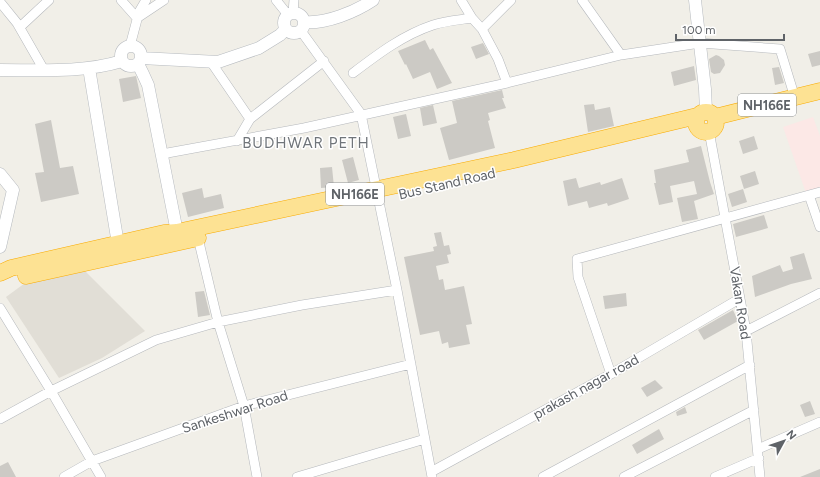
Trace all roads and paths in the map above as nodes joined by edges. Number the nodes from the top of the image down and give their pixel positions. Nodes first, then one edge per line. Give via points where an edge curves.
1 (49, 0) edge
2 (122, 0) edge
3 (146, 0) edge
4 (164, 0) edge
5 (276, 0) edge
6 (294, 0) edge
7 (374, 0) edge
8 (461, 0) edge
9 (511, 0) edge
10 (582, 0) edge
11 (695, 0) edge
12 (0, 2) edge
13 (291, 14) junction
14 (137, 18) junction
15 (472, 18) junction
16 (302, 26) junction
17 (20, 27) junction
18 (286, 29) junction
19 (482, 29) junction
20 (700, 43) junction
21 (130, 46) junction
22 (621, 55) junction
23 (122, 61) junction
24 (140, 61) junction
25 (211, 62) junction
26 (324, 62) junction
27 (89, 68) junction
28 (0, 70) edge
29 (44, 70) junction
30 (353, 73) dead end
31 (507, 83) junction
32 (820, 91) edge
33 (795, 98) junction
34 (820, 100) edge
35 (361, 114) junction
36 (250, 119) junction
37 (707, 121) junction
38 (237, 141) junction
39 (162, 154) junction
40 (0, 174) edge
41 (376, 190) junction
42 (820, 192) edge
43 (809, 196) junction
44 (726, 218) junction
45 (820, 227) edge
46 (177, 232) junction
47 (198, 238) junction
48 (0, 247) edge
49 (119, 250) junction
50 (0, 278) edge
51 (397, 290) junction
52 (820, 293) edge
53 (739, 299) junction
54 (0, 308) edge
55 (218, 322) junction
56 (746, 331) junction
57 (411, 364) junction
58 (750, 365) junction
59 (611, 374) junction
60 (51, 391) junction
61 (244, 406) junction
62 (754, 410) junction
63 (0, 418) edge
64 (820, 422) edge
65 (425, 440) junction
66 (758, 453) junction
67 (92, 461) junction
68 (432, 475) edge
69 (628, 476) edge
70 (64, 477) edge
71 (101, 477) edge
72 (257, 477) edge
73 (297, 477) edge
74 (543, 477) edge
75 (715, 477) edge
76 (760, 477) edge

1 - 17 street
2 - 14 street
3 - 14 street
4 - 14 street
5 - 13 street
6 - 13 street
7 - 16 street via 338,17
8 - 15 street
9 - 19 street
10 - 22 street
11 - 20 street
12 - 17 street
13 - 16 street via 302,17
13 - 18 street via 285,19
14 - 21 street
15 - 19 street
15 - 30 street via 433,25 404,38
16 - 18 street via 293,33
16 - 26 street
17 - 29 street
18 - 25 street via 259,48
19 - 31 street
20 - 22 street
20 - 33 street via 780,49
20 - 37 street
21 - 23 street via 122,52
21 - 24 street via 141,52
22 - 31 street
23 - 24 street via 128,66 134,66
23 - 27 street
24 - 25 street
24 - 39 street via 148,85
25 - 36 street
26 - 35 street
26 - 36 street
27 - 29 street
27 - 49 street
28 - 29 street
31 - 35 street
32 - 33 highway, NH166E
33 - 37 highway, NH166E
34 - 37 highway, NH166E
35 - 38 street
35 - 41 street
36 - 38 street
37 - 41 highway, NH166E
37 - 41 highway, Bus Stand Road / NH166E via 600,149
37 - 44 street, Vakan Road
38 - 39 street
39 - 46 street
40 - 48 street via 13,190
41 - 46 highway, NH166E
41 - 47 highway, Bus Stand Road / NH166E via 293,218
41 - 51 street
42 - 43 street
43 - 44 street
43 - 45 street
44 - 53 street, Vakan Road
44 - 59 street via 577,259 578,278
46 - 49 highway, NH166E via 164,233
47 - 49 highway, NH166E
47 - 55 street
49 - 50 highway, NH166E via 11,268
51 - 55 street
51 - 57 street
52 - 56 street
53 - 56 street, Vakan Road
53 - 59 street, prakash nagar road
54 - 60 street
55 - 60 street via 156,340
55 - 61 street
56 - 58 street, Vakan Road
57 - 61 street, Sankeshwar Road
57 - 65 street
58 - 62 street, Vakan Road
58 - 74 street
59 - 68 street, prakash nagar road
60 - 63 street
60 - 67 street
61 - 67 street, Sankeshwar Road
61 - 72 street
62 - 66 street, Vakan Road
62 - 69 street
64 - 66 street
65 - 68 street
65 - 73 street
66 - 75 street
66 - 76 street, Vakan Road
67 - 70 street, Sankeshwar Road
67 - 71 street

